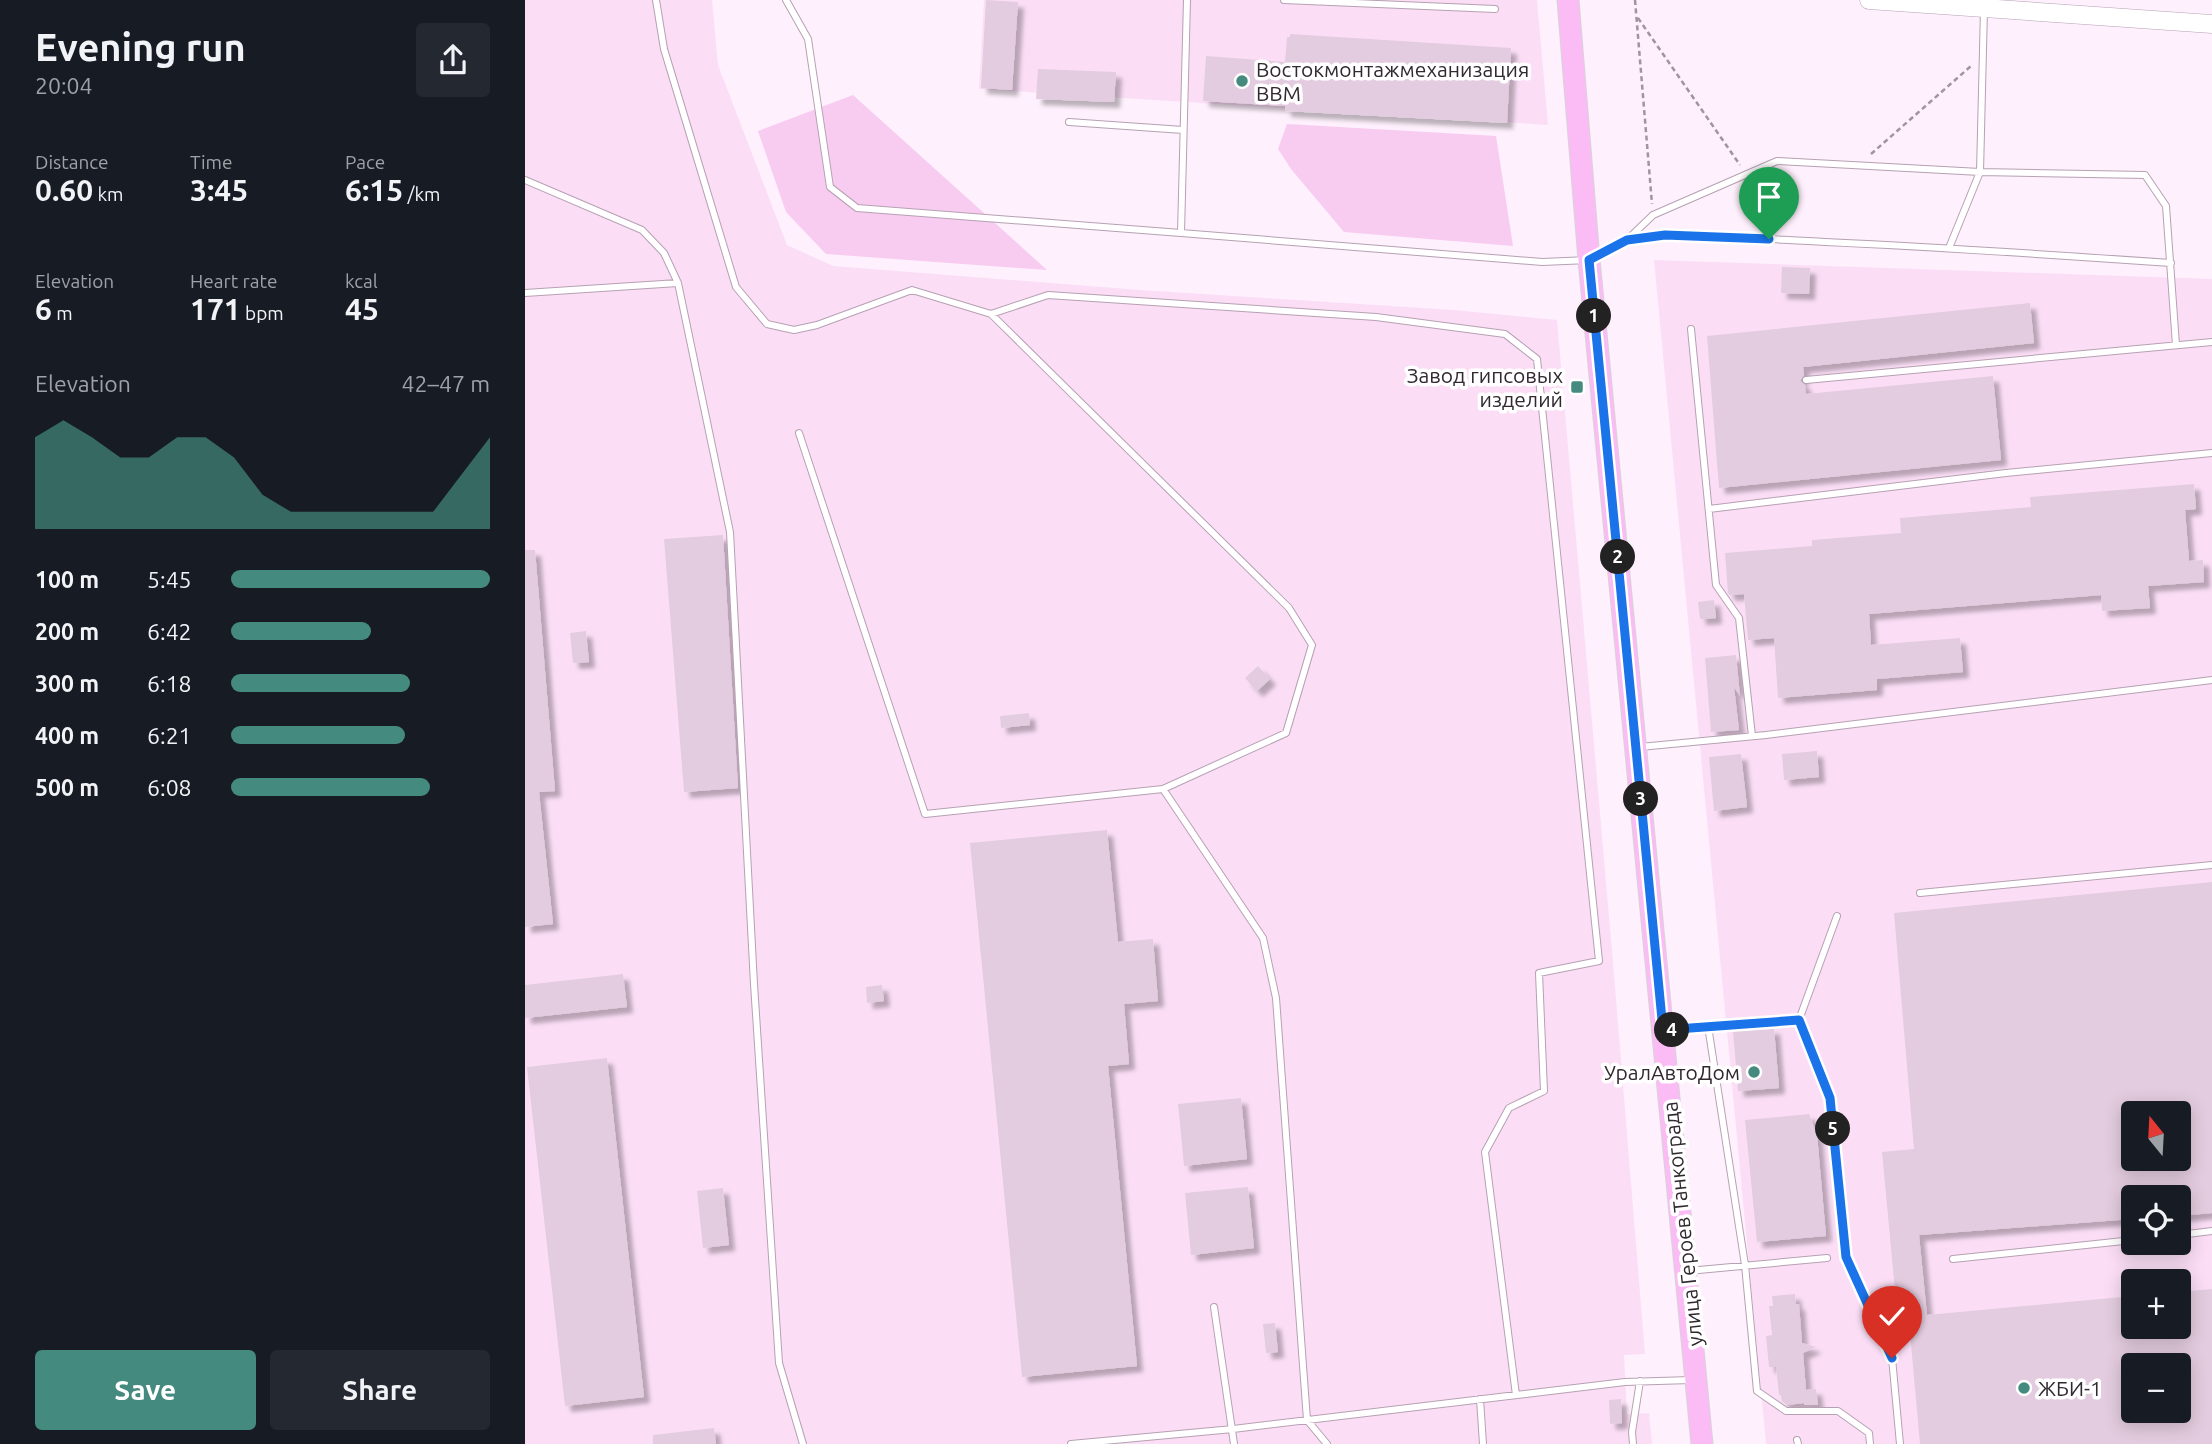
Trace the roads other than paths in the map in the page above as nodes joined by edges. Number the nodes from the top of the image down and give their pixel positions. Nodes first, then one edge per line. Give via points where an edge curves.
1 (656, 0) edge
2 (786, 0) edge
3 (1187, 0) edge
4 (1283, 0) edge
5 (1568, 0) edge
6 (1869, 0) edge
7 (1985, 7) junction
8 (1495, 9) dead end
9 (2212, 24) edge
10 (1069, 122) dead end
11 (1183, 130) junction
12 (1980, 172) junction
13 (1748, 174) junction
14 (525, 180) edge
15 (1181, 233) junction
16 (1769, 239) junction
17 (1627, 240) junction
18 (1949, 248) junction
19 (1589, 260) junction
20 (2171, 263) junction
21 (678, 283) junction
22 (525, 293) edge
23 (991, 314) junction
24 (1691, 329) dead end
25 (2212, 342) edge
26 (2176, 345) junction
27 (1806, 380) dead end
28 (799, 433) dead end
29 (2212, 453) edge
30 (1709, 509) junction
31 (2212, 680) edge
32 (1752, 736) junction
33 (1636, 748) junction
34 (1163, 789) junction
35 (2212, 865) edge
36 (1920, 892) dead end
37 (1837, 916) dead end
38 (1799, 1020) junction
39 (1708, 1027) junction
40 (1663, 1030) junction
41 (2212, 1231) edge
42 (2191, 1234) edge
43 (2121, 1241) edge
44 (1827, 1258) dead end
45 (1953, 1259) dead end
46 (1745, 1265) junction
47 (1686, 1271) junction
48 (1214, 1307) dead end
49 (1697, 1380) junction
50 (1640, 1381) junction
51 (1516, 1395) junction
52 (1480, 1399) junction
53 (1307, 1420) junction
54 (1233, 1429) junction
55 (1325, 1443) edge
56 (803, 1444) edge
57 (1071, 1444) edge
58 (1234, 1444) edge
59 (1483, 1444) edge
60 (1633, 1444) edge
61 (1702, 1444) edge
62 (1870, 1444) edge
63 (1901, 1444) edge

1 - 23 lane via 664,49 736,287 767,324 794,330 817,325 912,289
2 - 15 lane via 808,39 830,187 857,208
3 - 11 lane
4 - 8 lane
5 - 19 main road, улица Героев Танкограда
6 - 7 street
7 - 9 street
7 - 12 lane
10 - 11 lane
11 - 15 lane
12 - 13 lane via 1777,161
12 - 18 lane
12 - 20 lane via 2145,175 2166,206
13 - 16 lane via 1769,218
13 - 17 lane via 1653,215
14 - 21 lane via 642,230 664,253
15 - 19 lane via 1542,262
16 - 17 lane via 1665,235
16 - 18 lane
17 - 19 lane
18 - 20 lane
19 - 33 main road, улица Героев Танкограда
20 - 26 lane
21 - 22 lane
21 - 56 lane via 730,532 779,1363
23 - 34 lane via 1289,608 1312,645 1286,733
23 - 51 lane via 1048,295 1376,317 1505,334 1537,359 1598,961 1539,973 1544,1091 1509,1108 1485,1152
24 - 30 lane
25 - 26 lane
26 - 27 lane
28 - 34 lane via 925,814
29 - 30 lane
30 - 32 lane via 1716,585 1739,618
31 - 32 lane
32 - 33 lane
33 - 40 main road, улица Героев Танкограда
34 - 53 lane via 1263,938 1276,998
35 - 36 lane
37 - 38 lane
38 - 39 lane
38 - 63 lane via 1830,1098 1846,1257 1892,1358
39 - 40 lane
39 - 46 lane
40 - 47 main road, улица Героев Танкограда
41 - 42 lane
43 - 45 lane
44 - 46 lane
46 - 47 lane
46 - 62 lane via 1757,1391 1786,1411 1838,1411 1869,1433
47 - 49 main road, улица Героев Танкограда
48 - 54 lane
49 - 50 lane
49 - 61 main road, улица Героев Танкограда
50 - 51 lane
50 - 60 lane
51 - 52 lane
52 - 53 lane
52 - 59 lane
53 - 54 lane
53 - 55 lane
54 - 57 lane
54 - 58 lane

